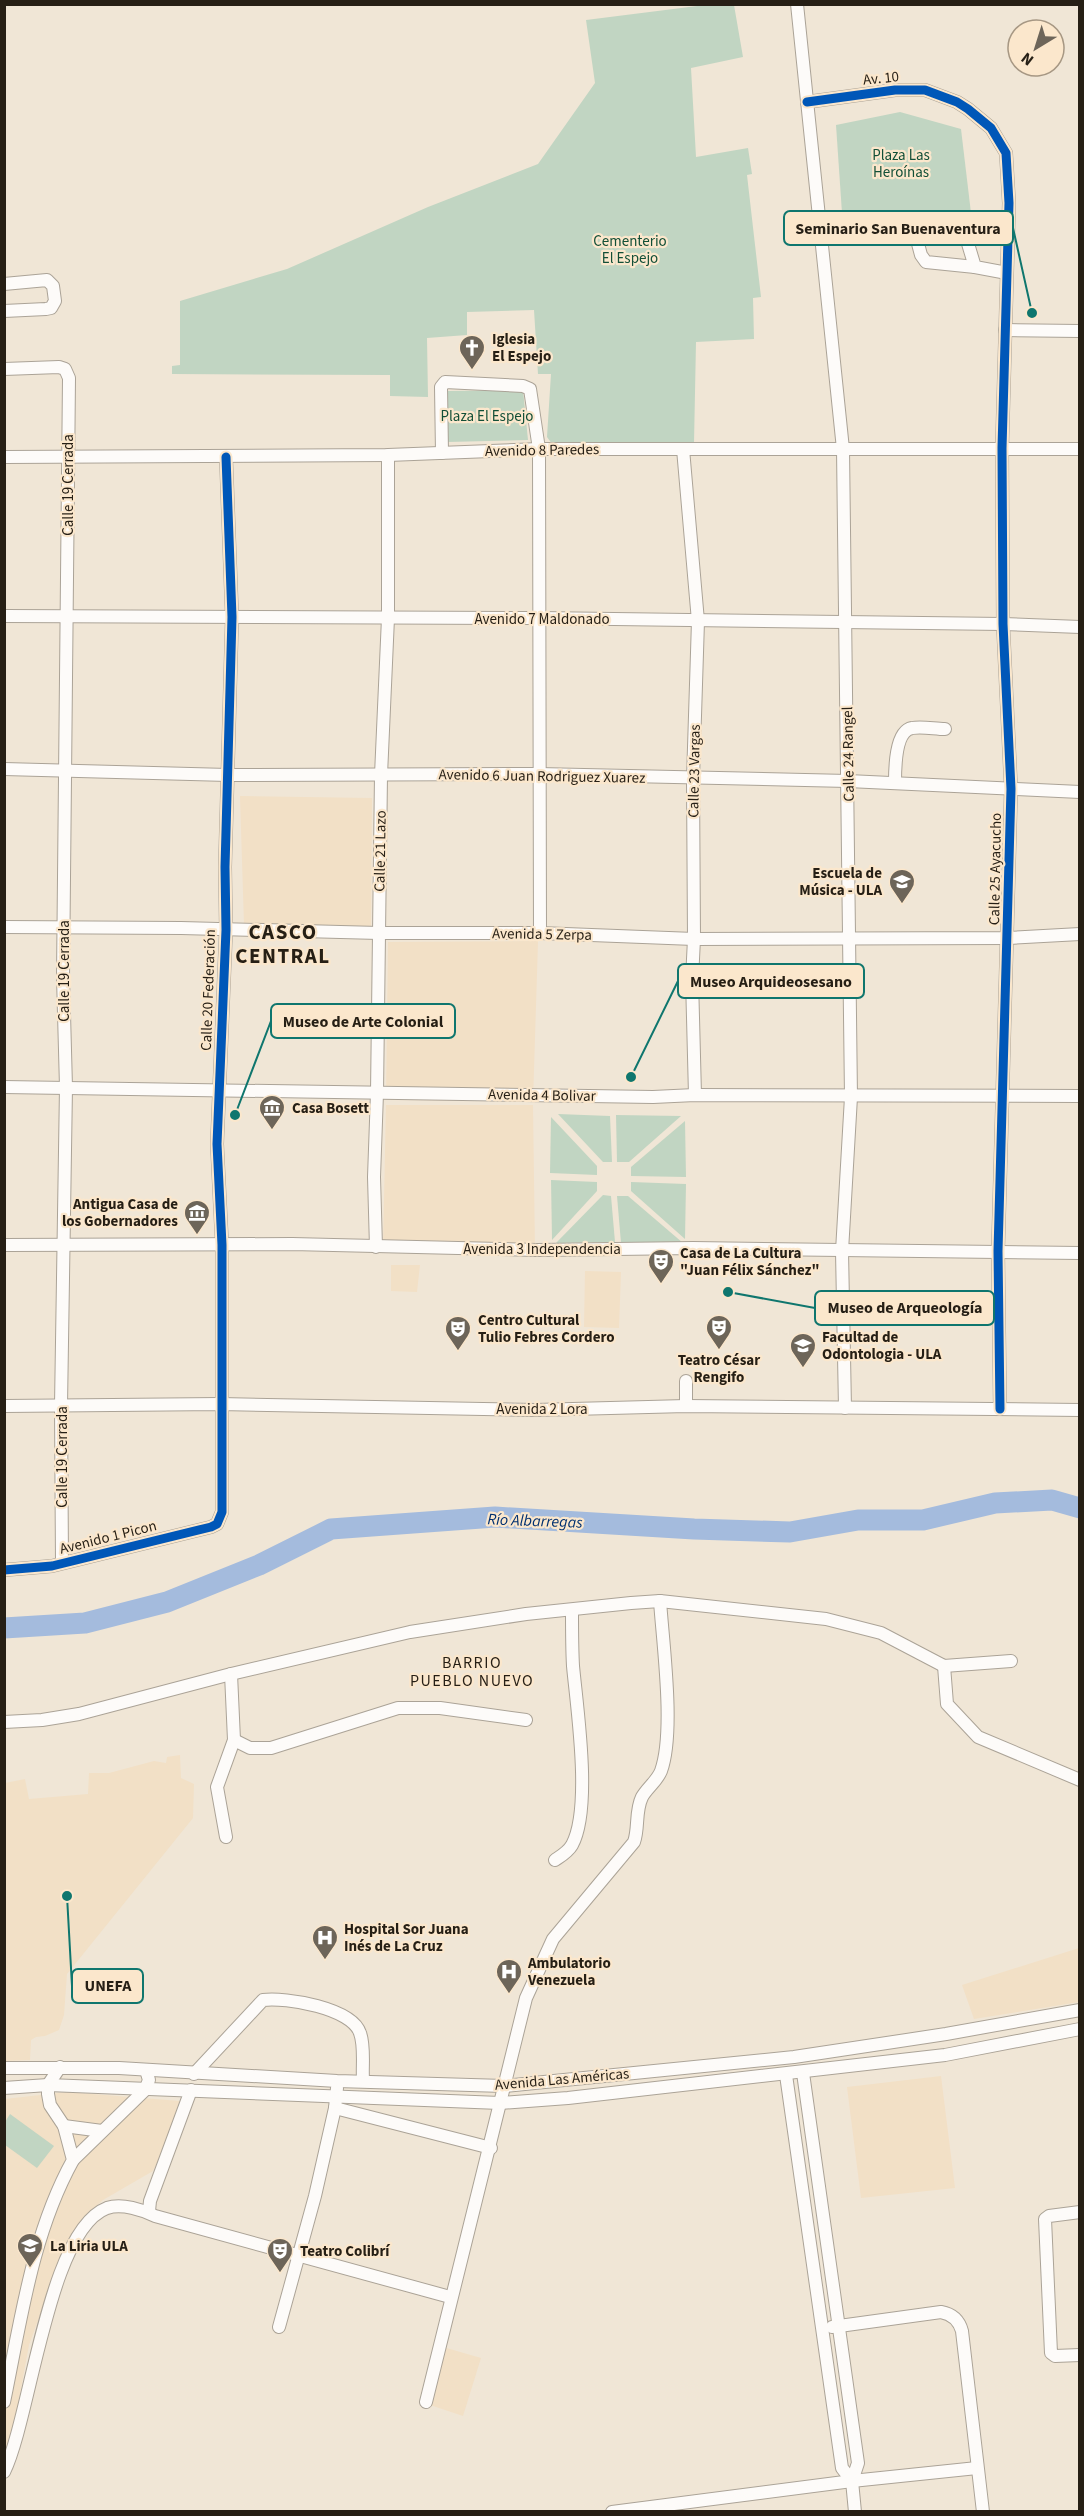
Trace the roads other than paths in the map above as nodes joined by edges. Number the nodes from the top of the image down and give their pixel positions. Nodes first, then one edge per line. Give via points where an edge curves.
1 (797, 4) edge
2 (807, 102) junction
3 (912, 221) junction
4 (822, 233) junction
5 (975, 267) junction
6 (1007, 273) junction
7 (4, 284) edge
8 (4, 311) edge
9 (1005, 330) junction
10 (1080, 331) edge
11 (4, 369) edge
12 (683, 448) junction
13 (843, 448) junction
14 (1002, 448) junction
15 (539, 449) junction
16 (1080, 449) edge
17 (442, 453) junction
18 (388, 455) junction
19 (4, 457) edge
20 (68, 457) junction
21 (226, 457) junction
22 (4, 616) edge
23 (68, 617) junction
24 (232, 617) junction
25 (388, 618) junction
26 (539, 618) junction
27 (698, 621) junction
28 (847, 623) junction
29 (1003, 624) junction
30 (1080, 627) edge
31 (945, 729) dead end
32 (4, 769) edge
33 (67, 769) junction
34 (539, 774) junction
35 (228, 775) junction
36 (381, 775) junction
37 (693, 779) junction
38 (848, 781) junction
39 (895, 783) junction
40 (1011, 789) junction
41 (1080, 792) edge
42 (4, 927) edge
43 (64, 927) junction
44 (226, 930) junction
45 (379, 933) junction
46 (540, 933) junction
47 (1080, 934) edge
48 (1009, 938) junction
49 (694, 939) junction
50 (850, 939) junction
51 (4, 1087) edge
52 (66, 1087) junction
53 (219, 1090) junction
54 (377, 1093) junction
55 (695, 1095) junction
56 (1080, 1096) edge
57 (851, 1097) junction
58 (1002, 1097) junction
59 (4, 1245) edge
60 (222, 1245) junction
61 (64, 1246) junction
62 (376, 1247) junction
63 (842, 1251) junction
64 (998, 1251) junction
65 (1080, 1253) edge
66 (686, 1381) dead end
67 (220, 1404) junction
68 (4, 1406) edge
69 (61, 1406) junction
70 (686, 1406) junction
71 (845, 1408) junction
72 (1000, 1409) junction
73 (1080, 1410) edge
74 (217, 1524) joint
75 (62, 1563) junction
76 (4, 1570) edge
77 (660, 1601) junction
78 (572, 1611) junction
79 (1011, 1661) dead end
80 (944, 1666) junction
81 (231, 1674) junction
82 (526, 1720) dead end
83 (4, 1722) edge
84 (234, 1740) junction
85 (1080, 1780) edge
86 (226, 1837) dead end
87 (555, 1860) dead end
88 (1080, 2010) edge
89 (1080, 2029) edge
90 (60, 2067) junction
91 (4, 2068) edge
92 (146, 2070) junction
93 (803, 2073) junction
94 (194, 2074) junction
95 (786, 2075) junction
96 (363, 2080) junction
97 (337, 2081) junction
98 (48, 2085) junction
99 (504, 2086) junction
100 (4, 2088) edge
101 (145, 2090) junction
102 (191, 2091) junction
103 (336, 2102) junction
104 (500, 2103) junction
105 (64, 2126) junction
106 (102, 2132) junction
107 (491, 2148) junction
108 (73, 2160) junction
109 (149, 2211) junction
110 (1080, 2212) edge
111 (299, 2255) junction
112 (450, 2297) junction
113 (840, 2325) junction
114 (279, 2327) dead end
115 (823, 2328) junction
116 (1080, 2355) edge
117 (4, 2402) edge
118 (426, 2402) dead end
119 (977, 2468) junction
120 (4, 2472) edge
121 (852, 2481) junction
122 (612, 2511) edge
123 (855, 2511) edge
124 (983, 2511) edge

1 - 2 street, Calle 24 Rangel
2 - 4 street, Calle 24 Rangel
2 - 6 street, Av. 10 via 895,90 925,90 957,102 991,128 1006,153 1010,203
3 - 4 street
3 - 5 street via 926,262
3 - 5 street via 958,222
4 - 13 street, Calle 24 Rangel
5 - 6 street
6 - 9 street, Calle 25 Ayacucho
7 - 8 street via 47,280 53,286 55,301 46,309
9 - 10 street
9 - 14 street, Calle 25 Ayacucho
11 - 20 street, Calle 19 Cerrada via 65,369 69,378
12 - 13 street, Avenido 8 Paredes
12 - 15 street, Avenido 8 Paredes
12 - 27 street, Calle 23 Vargas
13 - 14 street, Avenido 8 Paredes
13 - 28 street, Calle 24 Rangel
14 - 16 street, Avenido 8 Paredes
14 - 29 street, Calle 25 Ayacucho
15 - 17 street, Avenido 8 Paredes
15 - 17 street via 528,387 447,382 441,387
15 - 26 street
17 - 18 street, Avenido 8 Paredes
18 - 21 street, Avenido 8 Paredes
18 - 25 street, Calle 21 Lazo
19 - 20 street, Avenido 8 Paredes
20 - 21 street, Avenido 8 Paredes
20 - 23 street, Calle 19 Cerrada
21 - 24 street, Calle 20 Federación
22 - 23 street, Avenido 7 Maldonado
23 - 24 street, Avenido 7 Maldonado
23 - 33 street, Calle 19 Cerrada
24 - 25 street, Avenido 7 Maldonado
24 - 35 street, Calle 20 Federación
25 - 26 street, Avenido 7 Maldonado
25 - 36 street, Calle 21 Lazo
26 - 27 street, Avenido 7 Maldonado
26 - 34 street
27 - 28 street, Avenido 7 Maldonado
27 - 37 street, Calle 23 Vargas
28 - 29 street, Avenido 7 Maldonado
28 - 38 street, Calle 24 Rangel
29 - 30 street, Avenido 7 Maldonado
29 - 40 street, Calle 25 Ayacucho
31 - 39 street via 905,730 899,740
32 - 33 street, Avenido 6 Juan Rodriguez Xuarez
33 - 35 street, Avenido 6 Juan Rodriguez Xuarez
33 - 43 street, Calle 19 Cerrada
34 - 36 street, Avenido 6 Juan Rodriguez Xuarez
34 - 37 street, Avenido 6 Juan Rodriguez Xuarez
34 - 46 street
35 - 36 street, Avenido 6 Juan Rodriguez Xuarez
35 - 44 street, Calle 20 Federación
36 - 45 street, Calle 21 Lazo
37 - 38 street, Avenido 6 Juan Rodriguez Xuarez
37 - 49 street, Calle 23 Vargas
38 - 39 street, Avenido 6 Juan Rodriguez Xuarez
38 - 50 street, Calle 24 Rangel
39 - 40 street, Avenido 6 Juan Rodriguez Xuarez
40 - 41 street, Avenido 6 Juan Rodriguez Xuarez
40 - 48 street, Calle 25 Ayacucho
42 - 43 street, Avenida 5 Zerpa
43 - 44 street, Avenida 5 Zerpa
43 - 52 street, Calle 19 Cerrada
44 - 45 street, Avenida 5 Zerpa
44 - 53 street, Calle 20 Federación
45 - 46 street, Avenida 5 Zerpa
45 - 54 street, Calle 21 Lazo
46 - 49 street, Avenida 5 Zerpa
47 - 48 street, Avenida 5 Zerpa
48 - 50 street, Avenida 5 Zerpa
48 - 58 street, Calle 25 Ayacucho
49 - 50 street, Avenida 5 Zerpa
49 - 55 street, Calle 23 Vargas
50 - 57 street, Calle 24 Rangel
51 - 52 street, Avenida 4 Bolivar
52 - 53 street, Avenida 4 Bolivar
52 - 61 street, Calle 19 Cerrada
53 - 54 street, Avenida 4 Bolivar
53 - 60 street, Calle 20 Federación
54 - 55 street, Avenida 4 Bolivar
54 - 62 street, Calle 21 Lazo
55 - 57 street, Avenida 4 Bolivar
56 - 58 street, Avenida 4 Bolivar
57 - 58 street, Avenida 4 Bolivar
57 - 63 street, Calle 24 Rangel
58 - 64 street, Calle 25 Ayacucho
59 - 61 street, Avenida 3 Independencia
60 - 61 street, Avenida 3 Independencia
60 - 62 street, Avenida 3 Independencia
60 - 67 street, Calle 20 Federación
61 - 69 street, Calle 19 Cerrada
62 - 63 street, Avenida 3 Independencia
63 - 64 street, Avenida 3 Independencia
63 - 71 street, Calle 24 Rangel
64 - 65 street, Avenida 3 Independencia
64 - 72 street, Calle 25 Ayacucho
66 - 70 street
67 - 69 street, Avenida 2 Lora
67 - 70 street, Avenida 2 Lora via 535,1410
67 - 74 street, Calle 20 Federación via 222,1512
68 - 69 street, Avenida 2 Lora
69 - 75 street, Calle 19 Cerrada
70 - 71 street, Avenida 2 Lora
71 - 72 street, Avenida 2 Lora
72 - 73 street, Avenida 2 Lora
74 - 75 street, Avenido 1 Picon
75 - 76 street, Avenido 1 Picon
77 - 78 street
77 - 80 street via 826,1619 881,1634
77 - 99 street via 667,1724 660,1774 642,1797 633,1842 553,1939 526,1998
78 - 81 street via 410,1632
78 - 87 street via 582,1777 580,1812 572,1846
79 - 80 street
80 - 85 street via 947,1704 978,1737
81 - 83 street via 79,1714
81 - 84 street
82 - 84 street via 440,1708 398,1708 271,1748 250,1748
84 - 86 street via 217,1787
88 - 99 street, Avenida Las Américas via 794,2057
89 - 93 street, Avenida Las Américas via 945,2055
90 - 91 street, Avenida Las Américas
90 - 92 street, Avenida Las Américas
90 - 98 street
92 - 94 street, Avenida Las Américas
92 - 101 street via 149,2080
93 - 95 street, Avenida Las Américas
93 - 113 street
94 - 96 street via 263,2000 274,1998 329,2009 354,2023 361,2034
94 - 97 street, Avenida Las Américas
95 - 104 street, Avenida Las Américas
95 - 115 street
96 - 97 street, Avenida Las Américas
96 - 99 street, Avenida Las Américas
97 - 103 street
98 - 100 street, Avenida Las Américas
98 - 101 street, Avenida Las Américas
98 - 105 street via 50,2105
99 - 104 street
101 - 102 street, Avenida Las Américas
101 - 106 street
102 - 103 street, Avenida Las Américas
102 - 109 street
103 - 104 street, Avenida Las Américas
103 - 107 street
103 - 111 street
104 - 107 street
105 - 106 street
105 - 108 street
106 - 108 street
107 - 112 street
108 - 117 street via 48,2215 33,2263
109 - 111 street via 155,2216
109 - 120 street via 108,2208 92,2220 69,2253 36,2352 18,2438
110 - 116 street via 1046,2219 1051,2353
111 - 112 street
111 - 114 street
112 - 118 street
113 - 115 street
113 - 119 street via 940,2312 957,2320 962,2331
113 - 121 street via 858,2463
115 - 121 street via 842,2468
119 - 121 street
119 - 124 street
121 - 122 street
121 - 123 street

